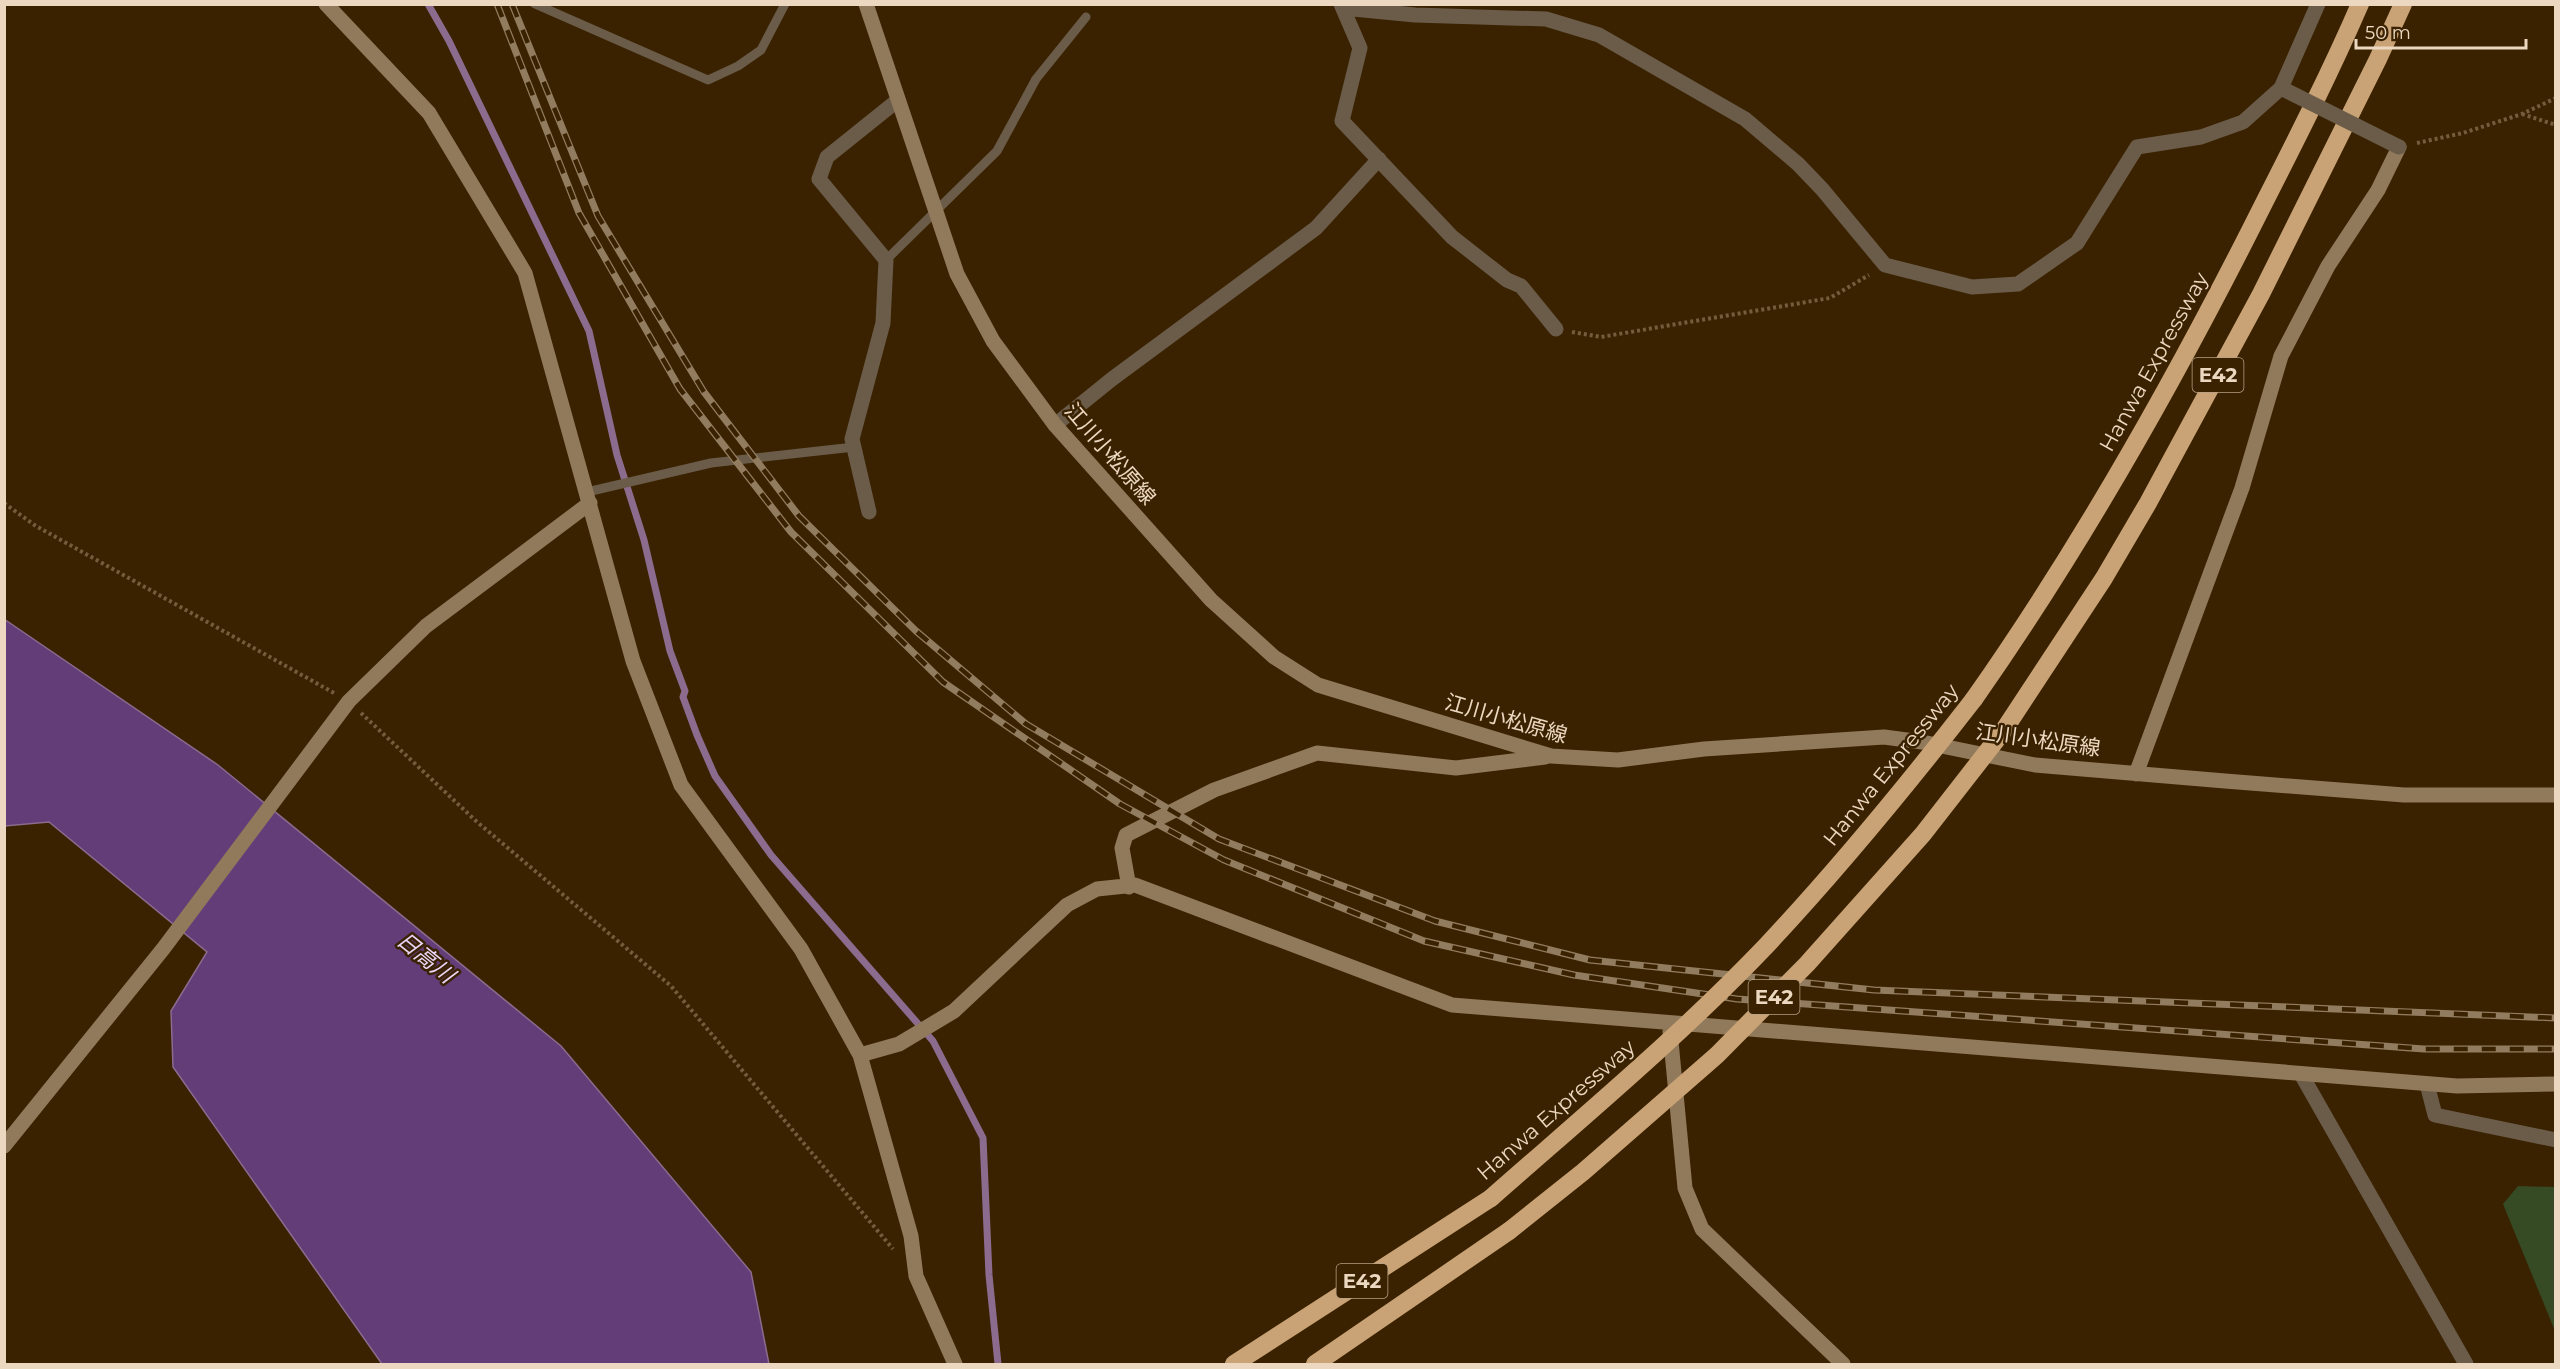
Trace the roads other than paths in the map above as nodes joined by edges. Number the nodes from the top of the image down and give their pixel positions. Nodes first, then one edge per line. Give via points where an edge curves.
1 (326, 4) edge
2 (535, 4) edge
3 (785, 4) edge
4 (866, 4) edge
5 (2318, 4) edge
6 (2360, 4) edge
7 (2403, 4) edge
8 (1342, 6) edge
9 (1086, 18) dead end
10 (2281, 88) junction
11 (898, 100) junction
12 (1379, 159) junction
13 (935, 212) junction
14 (886, 260) junction
15 (1556, 329) road end
16 (1055, 425) junction
17 (854, 447) junction
18 (589, 498) junction
19 (869, 512) dead end
20 (1551, 756) junction
21 (2136, 774) junction
22 (2556, 795) edge
23 (1129, 887) junction
24 (1669, 1022) junction
25 (860, 1055) junction
26 (2301, 1074) junction
27 (2427, 1084) junction
28 (2556, 1084) edge
29 (2556, 1140) edge
30 (4, 1146) edge
31 (955, 1365) edge
32 (1234, 1365) edge
33 (1315, 1365) edge
34 (1843, 1365) edge
35 (2466, 1365) edge

1 - 18 street via 429,112 525,273
2 - 3 lane via 708,80 760,50
4 - 11 street, 江川小松原線
5 - 10 street
6 - 32 highway, Hanwa Expressway / E42, bridge via 2235,262 2138,442 2033,616 1899,796 1765,947 1637,1071 1491,1198
7 - 33 highway, E42, bridge via 2260,294 2148,503 2104,578 2004,730 1923,834 1717,1055 1509,1231
8 - 10 street via 1415,15 1546,19 1599,35 1745,119 1822,189 1885,265 1972,287 2018,284 2078,243 2137,147 2201,137 2243,122
8 - 12 street via 1360,48 1342,121
9 - 13 lane via 1036,79 998,151
10 - 21 street, bridge via 2399,147 2378,190 2328,266 2281,356 2242,488
11 - 13 street, 江川小松原線
11 - 14 street via 827,157 819,180
12 - 15 street via 1452,237 1507,280 1521,286
12 - 16 street via 1316,228 1112,378
13 - 14 lane
13 - 16 street, 江川小松原線 via 957,274 993,341
14 - 17 street via 883,323 852,439
16 - 20 street, 江川小松原線 via 1211,600 1274,657 1318,685
17 - 18 lane via 711,463
17 - 19 street
18 - 25 street via 633,660 681,785 801,949
18 - 30 street via 426,626 349,701 163,949
20 - 21 street, 江川小松原線 via 1618,759 1704,748 1884,737 2035,765
20 - 23 street via 1456,768 1317,753 1214,790 1126,835 1122,848
21 - 22 street, 江川小松原線 via 2404,795
23 - 24 street via 1135,885 1452,1005
23 - 25 street via 1096,889 1067,905 954,1011 899,1044
24 - 26 street
24 - 34 street via 1685,1188 1702,1229
25 - 31 street via 911,1236 916,1276
26 - 27 street
26 - 35 street
27 - 28 street
27 - 29 street via 2436,1115

